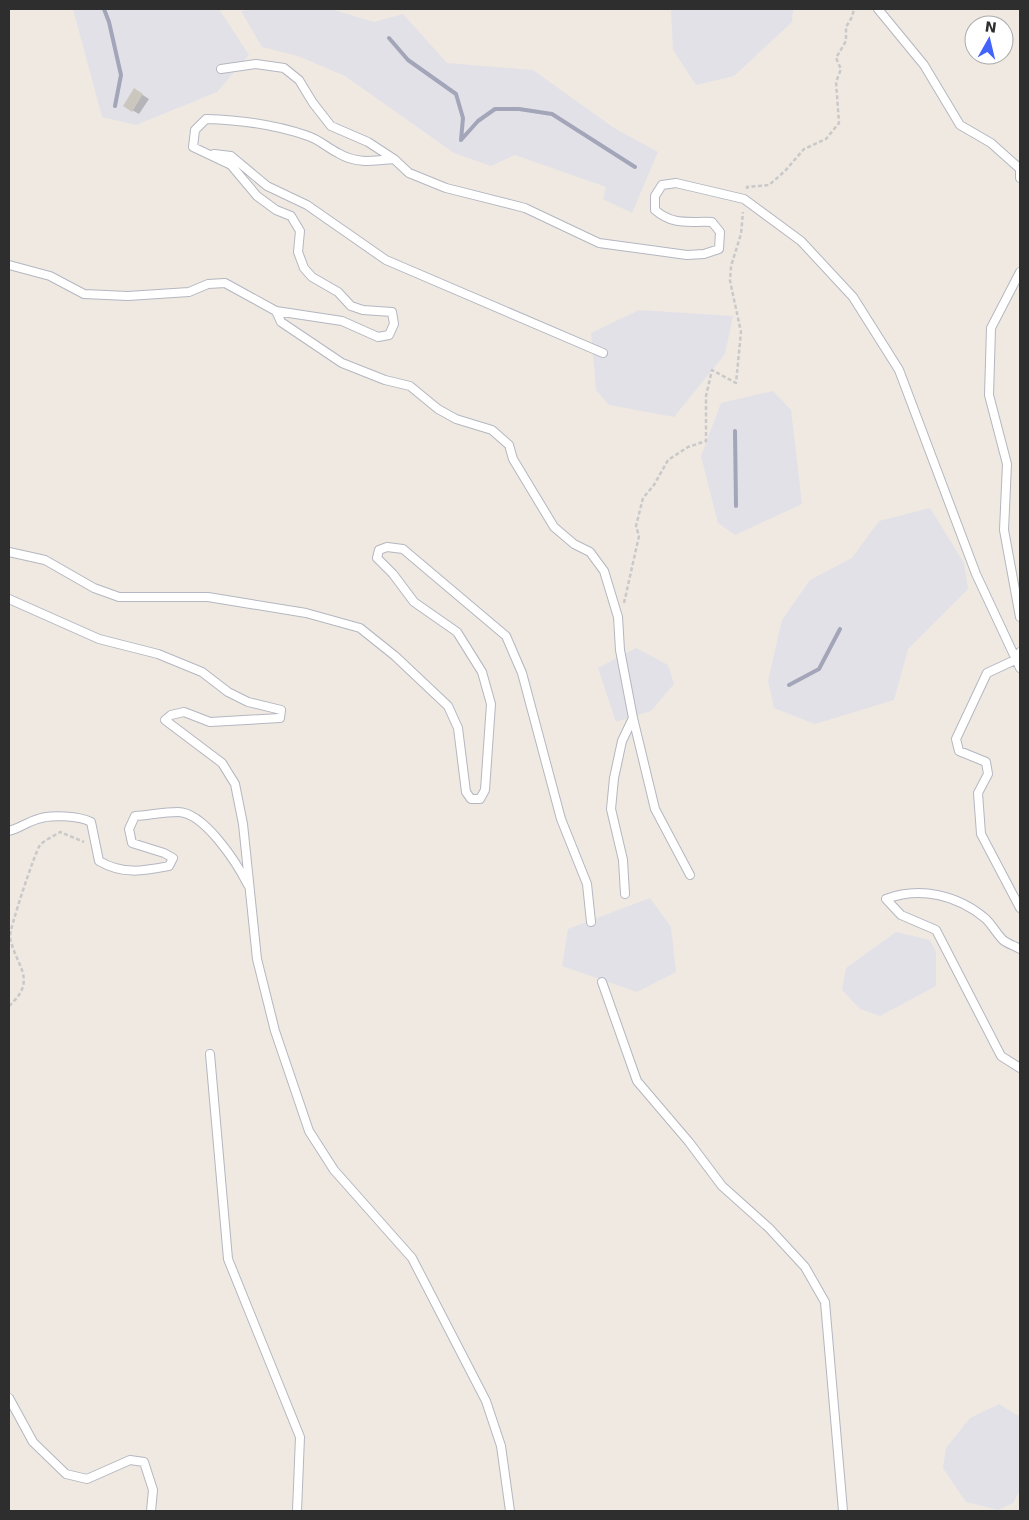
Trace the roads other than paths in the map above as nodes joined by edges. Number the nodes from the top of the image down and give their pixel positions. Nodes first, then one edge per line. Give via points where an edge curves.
1 (878, 9) edge
2 (221, 69) dead end
3 (207, 153) junction
4 (394, 159) junction
5 (1020, 167) edge
6 (1020, 178) edge
7 (9, 265) edge
8 (1020, 272) edge
9 (276, 311) junction
10 (603, 353) dead end
11 (9, 552) edge
12 (9, 599) edge
13 (1020, 617) edge
14 (1020, 652) edge
15 (1015, 660) junction
16 (1020, 668) edge
17 (632, 718) junction
18 (9, 831) edge
19 (690, 876) dead end
20 (250, 889) junction
21 (625, 894) dead end
22 (1020, 908) edge
23 (591, 922) dead end
24 (1020, 949) edge
25 (602, 982) dead end
26 (210, 1054) dead end
27 (1020, 1068) edge
28 (9, 1398) edge
29 (151, 1511) edge
30 (297, 1511) edge
31 (510, 1511) edge
32 (843, 1511) edge

1 - 5 lane via 924,65 960,125 991,143
2 - 4 lane via 256,64 284,68 299,80 331,126 368,142
3 - 4 lane via 193,147 195,130 206,119 276,125 311,137 340,155 363,162
3 - 9 lane via 232,166 257,196 291,216 300,231 298,252 304,268 312,277 338,292 351,306 392,312 394,324 389,335 378,337 342,321
3 - 10 lane via 231,156 267,186 307,205 386,260
4 - 15 lane via 409,173 446,188 525,208 599,242 687,255 719,249 720,232 712,222 674,222 655,210 655,196 662,185 676,183 744,199 801,241 846,290 899,370 976,574
5 - 6 lane
7 - 9 lane via 50,276 84,294 128,296 189,292 208,284 225,283
8 - 13 lane via 991,328 989,395 1007,464 1004,530
9 - 17 lane via 281,322 342,363 410,386 438,409 456,419 492,430 509,445 513,459 554,527 574,544 590,552 604,571 618,617 620,650
11 - 23 lane via 45,560 94,588 119,597 208,597 306,613 360,628 448,706 458,728 466,792 472,799 480,800 485,790 491,704 482,672 457,632 414,602 376,558 378,550 387,547 403,549 506,636 522,673 561,819 587,884
12 - 20 lane via 99,639 158,654 202,672 228,692 248,702 281,710 280,718 210,722 184,712 165,720 222,763 235,784
14 - 15 lane
15 - 16 lane
15 - 22 lane via 987,673 956,739 959,751 986,762 988,774 978,793 981,834
17 - 19 lane via 655,809
17 - 21 lane via 622,741 611,809 623,860
18 - 20 lane via 39,818 82,816 91,822 100,861 114,870 135,870 169,866 173,858 132,844 129,829 135,816 178,812 192,815 235,860
20 - 31 lane via 257,959 272,1022 309,1131 334,1170 412,1258 486,1401 501,1446
24 - 27 lane via 1004,940 974,910 951,898 902,893 886,899 901,915 936,930 1001,1056
25 - 32 lane via 637,1081 722,1186 769,1228 805,1267 825,1302
26 - 30 lane via 228,1259 300,1437
28 - 29 lane via 33,1442 66,1474 87,1479 130,1460 144,1462 153,1490

